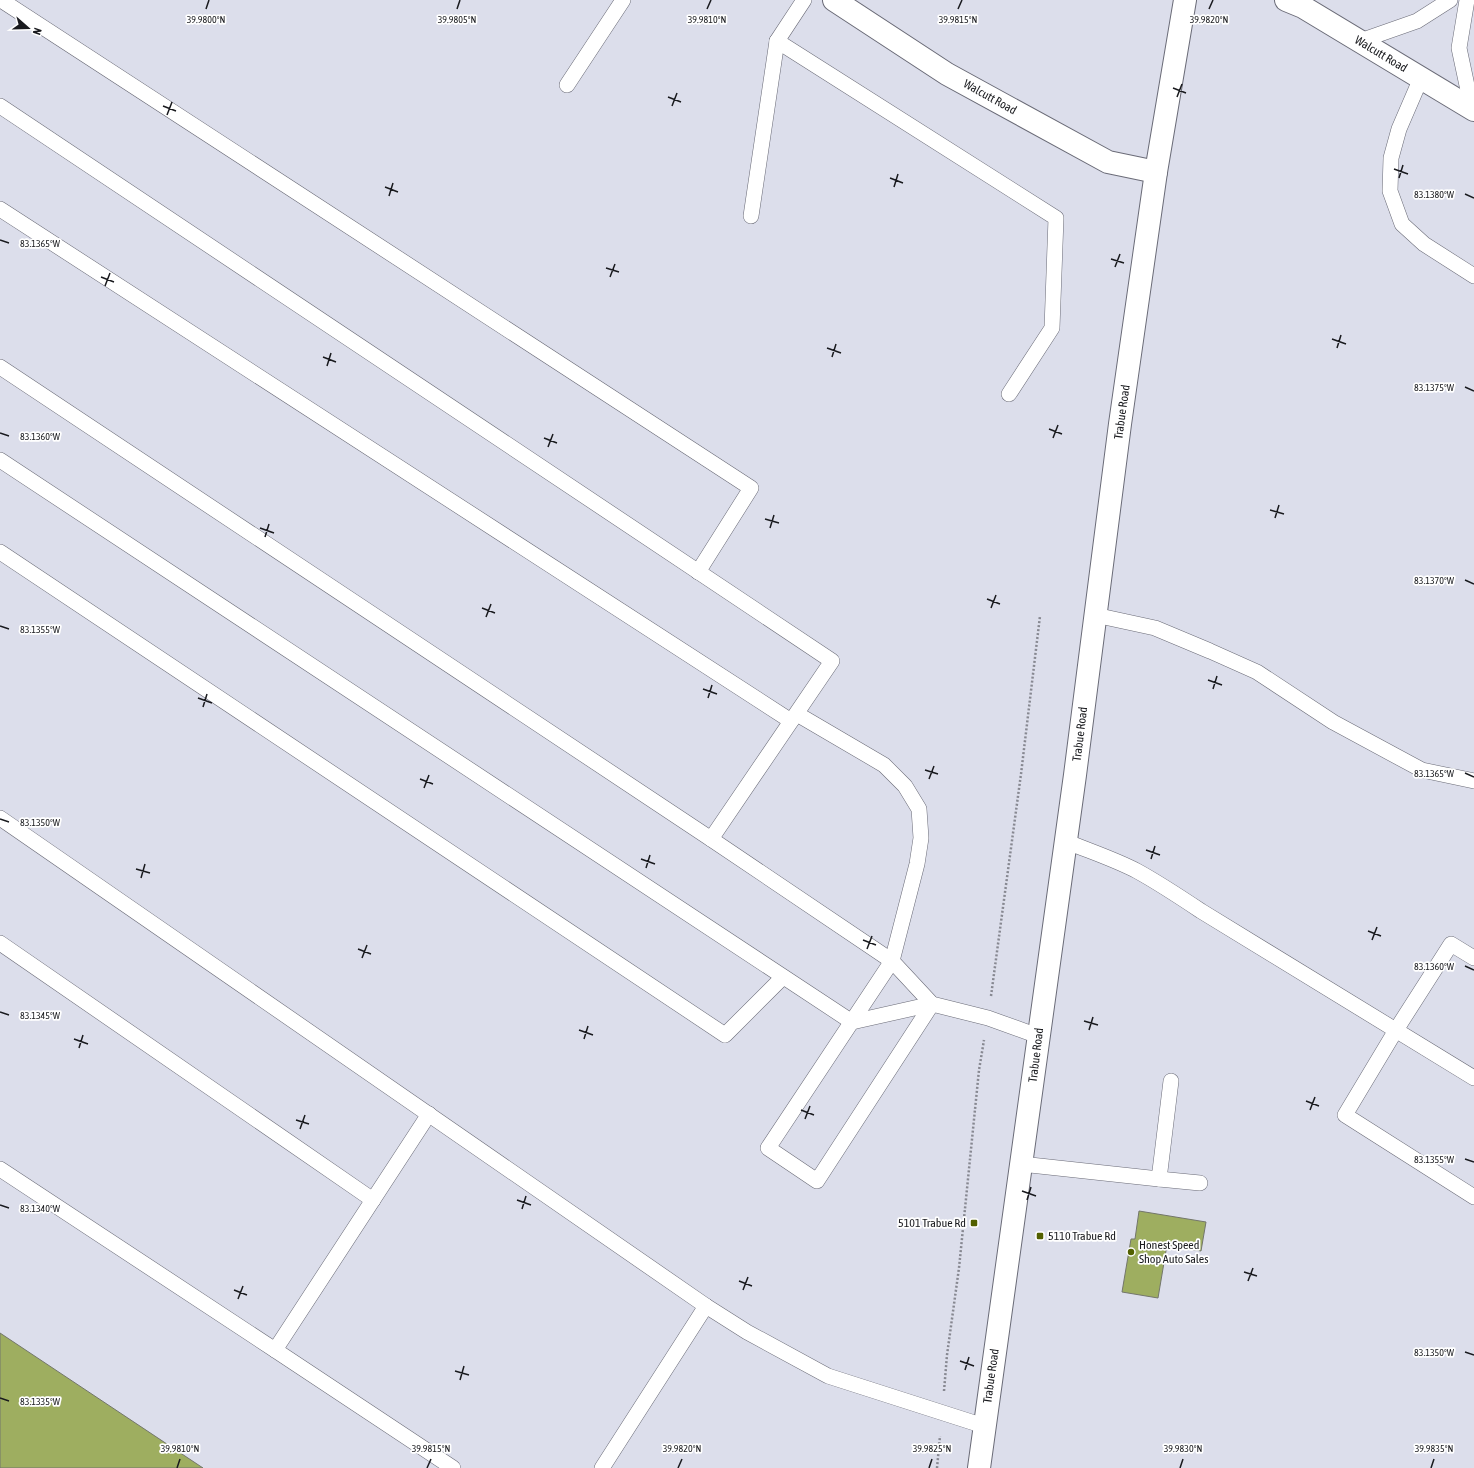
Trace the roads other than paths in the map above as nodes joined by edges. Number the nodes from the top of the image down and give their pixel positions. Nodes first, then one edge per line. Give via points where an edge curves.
1 (1, 0) edge
2 (623, 0) edge
3 (804, 0) edge
4 (834, 0) edge
5 (1185, 0) edge
6 (1286, 0) edge
7 (1450, 0) edge
8 (1467, 0) edge
9 (777, 41) junction
10 (1360, 41) junction
11 (1421, 78) junction
12 (567, 84) dead end
13 (0, 106) edge
14 (1473, 110) edge
15 (1156, 172) junction
16 (0, 209) edge
17 (751, 216) dead end
18 (1474, 276) edge
19 (0, 367) edge
20 (1009, 394) dead end
21 (0, 460) edge
22 (0, 552) edge
23 (698, 572) junction
24 (1096, 615) junction
25 (794, 718) junction
26 (1474, 780) edge
27 (2, 824) edge
28 (711, 839) junction
29 (1065, 841) junction
30 (0, 943) edge
31 (1474, 958) edge
32 (892, 961) junction
33 (783, 977) junction
34 (932, 1004) junction
35 (852, 1022) junction
36 (1396, 1030) junction
37 (1038, 1036) junction
38 (1474, 1078) edge
39 (1171, 1081) dead end
40 (429, 1114) junction
41 (1021, 1164) junction
42 (0, 1169) edge
43 (1159, 1179) junction
44 (1200, 1183) dead end
45 (1474, 1197) edge
46 (373, 1200) junction
47 (706, 1306) junction
48 (275, 1350) junction
49 (984, 1426) junction
50 (453, 1468) edge
51 (602, 1468) edge
52 (979, 1468) edge

1 - 23 lane via 751,488
2 - 12 lane
3 - 9 lane
4 - 15 main road, Walcutt Road via 947,74 1108,162
5 - 15 main road, Trabue Road
6 - 10 main road, Walcutt Road via 1303,7
7 - 10 lane via 1417,21
8 - 14 lane via 1459,48
9 - 17 lane
9 - 20 lane via 1056,218 1052,328
10 - 11 main road, Walcutt Road
11 - 14 main road, Walcutt Road
11 - 18 lane via 1399,129 1391,158 1390,191 1402,224 1424,244
13 - 23 lane
15 - 24 main road, Trabue Road
16 - 25 lane
19 - 28 lane
21 - 33 lane
22 - 33 lane via 724,1035
23 - 25 lane via 832,661
24 - 26 lane via 1155,628 1210,651 1257,672 1333,722 1422,770
24 - 29 main road, Trabue Road
25 - 28 lane
25 - 32 lane via 884,765 905,786 919,809 921,838 917,864
27 - 40 lane
28 - 32 lane
29 - 36 lane via 1137,871
29 - 37 main road, Trabue Road
30 - 46 lane
31 - 36 lane via 1451,944
32 - 34 lane
32 - 35 lane
33 - 35 lane
34 - 35 lane
34 - 35 lane via 818,1180 768,1148
34 - 37 lane via 988,1018
36 - 38 lane
36 - 45 lane via 1345,1115
37 - 41 main road, Trabue Road
39 - 43 lane
40 - 46 lane
40 - 47 lane
41 - 43 lane
41 - 49 main road, Trabue Road
42 - 48 lane
43 - 44 lane
46 - 48 lane
47 - 49 lane via 747,1332 828,1376
47 - 51 lane
48 - 50 lane
49 - 52 main road, Trabue Road

